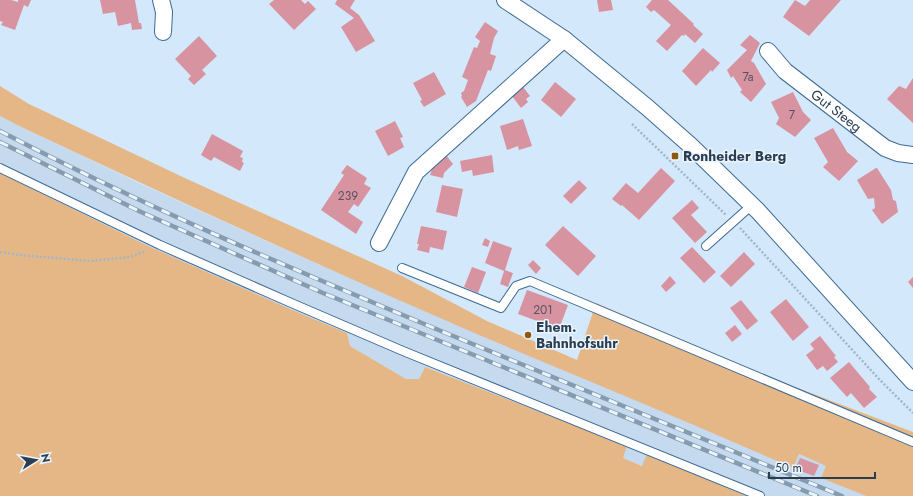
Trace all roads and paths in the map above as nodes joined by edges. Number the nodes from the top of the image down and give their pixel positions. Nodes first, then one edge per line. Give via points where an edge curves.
1 (160, 0) edge
2 (505, 0) edge
3 (163, 32) dead end
4 (564, 39) junction
5 (768, 51) dead end
6 (913, 155) edge
7 (0, 168) edge
8 (752, 205) junction
9 (379, 243) dead end
10 (160, 245) junction
11 (706, 246) dead end
12 (0, 252) edge
13 (402, 268) dead end
14 (829, 324) dead end
15 (913, 382) edge
16 (913, 413) edge
17 (913, 442) edge
18 (760, 496) edge

1 - 3 street via 164,12
2 - 4 street
4 - 8 street via 663,121
4 - 9 street via 416,172
5 - 6 street, Gut Steeg via 785,71 885,148
7 - 10 lane
8 - 11 lane
8 - 15 street
10 - 12 path via 130,257 92,260
10 - 18 lane via 396,348
13 - 17 lane via 501,308 516,286 530,281
14 - 16 path

